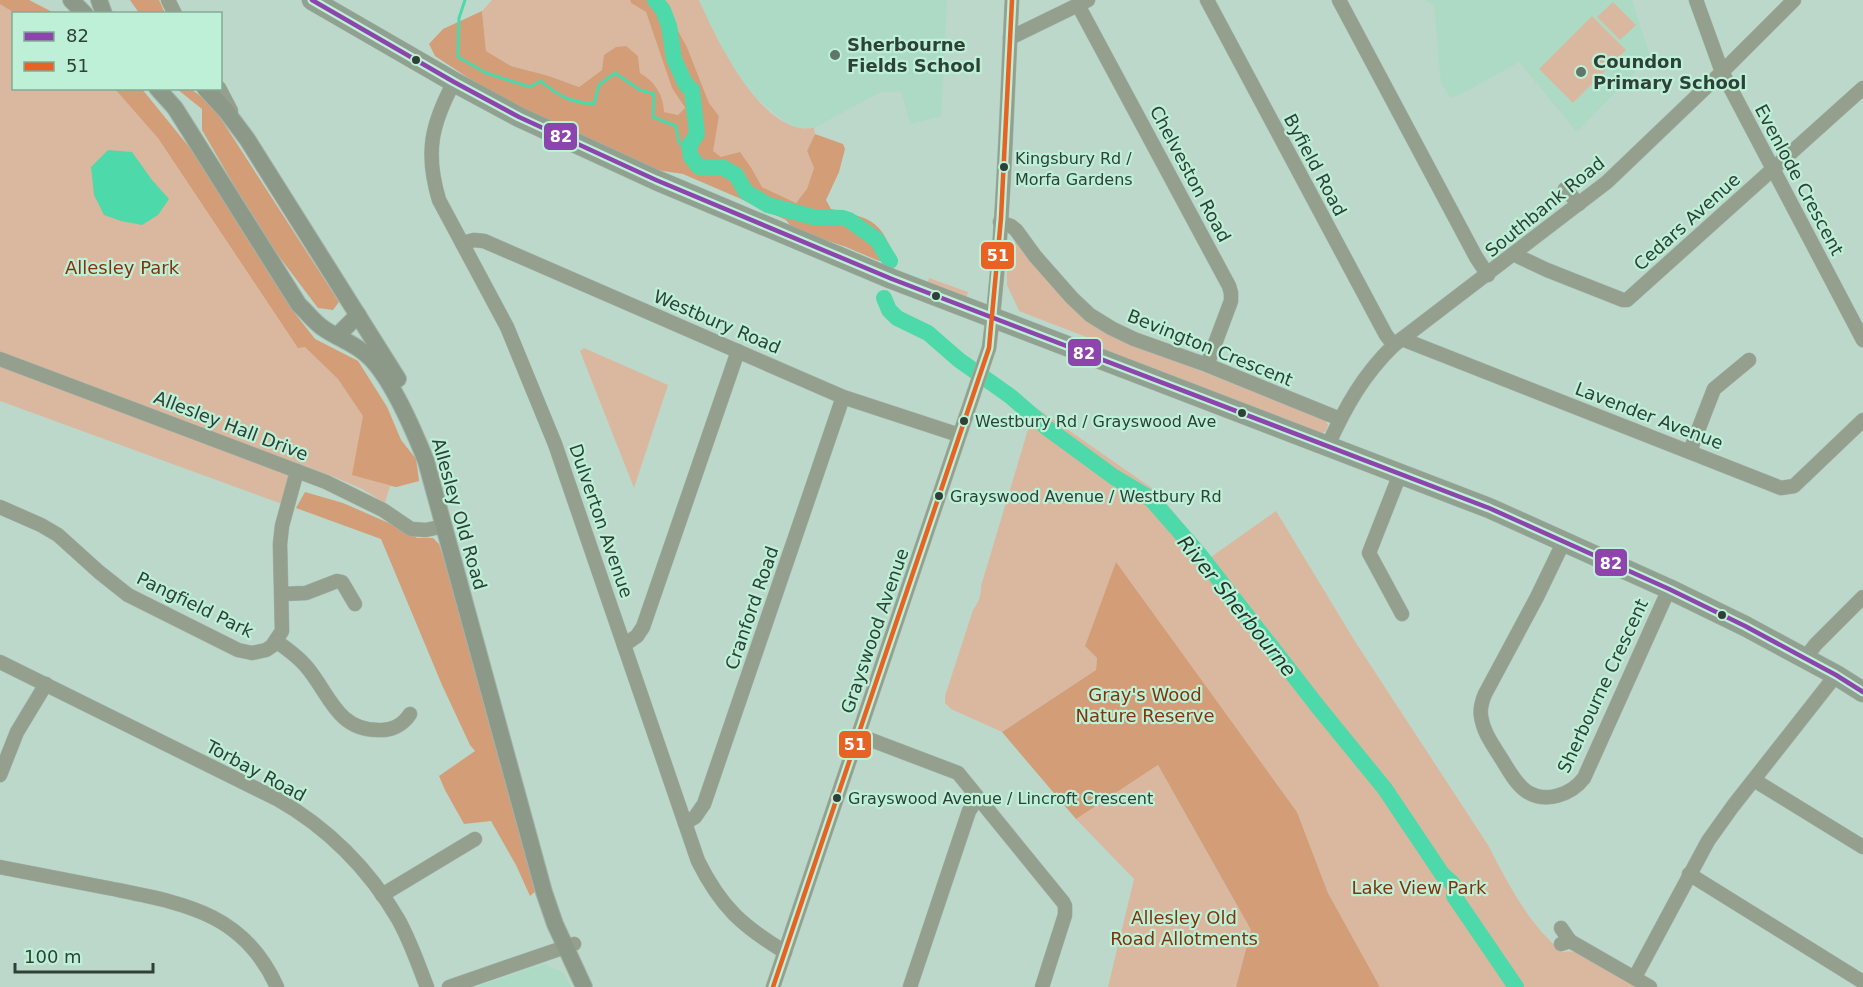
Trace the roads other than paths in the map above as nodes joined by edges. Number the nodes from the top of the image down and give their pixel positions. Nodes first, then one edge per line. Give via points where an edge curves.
1 (71, 0) edge
2 (312, 0) edge
3 (1012, 0) edge
4 (1207, 0) edge
5 (1340, 0) edge
6 (1696, 0) edge
7 (1794, 0) edge
8 (1083, 2) edge
9 (83, 12) edge
10 (1010, 38) junction
11 (1722, 72) junction
12 (454, 82) junction
13 (1863, 88) edge
14 (159, 90) edge
15 (207, 90) edge
16 (220, 90) edge
17 (243, 134) junction
18 (1773, 168) junction
19 (1565, 189) dead end
20 (1579, 204) junction
21 (1000, 222) junction
22 (463, 243) junction
23 (1513, 254) junction
24 (1488, 275) junction
25 (358, 315) junction
26 (993, 319) junction
27 (337, 336) junction
28 (1863, 340) edge
29 (1398, 342) junction
30 (738, 351) junction
31 (0, 359) edge
32 (1749, 360) dead end
33 (1207, 365) junction
34 (843, 397) junction
35 (1340, 419) junction
36 (1863, 420) edge
37 (959, 435) junction
38 (1328, 445) junction
39 (1690, 451) junction
40 (297, 471) junction
41 (1400, 474) junction
42 (0, 507) edge
43 (444, 526) junction
44 (1564, 541) junction
45 (1669, 589) junction
46 (282, 594) junction
47 (1863, 597) edge
48 (355, 604) dead end
49 (1402, 614) dead end
50 (276, 641) junction
51 (624, 645) junction
52 (1805, 658) junction
53 (0, 662) edge
54 (1836, 675) junction
55 (46, 684) junction
56 (1863, 692) edge
57 (410, 714) dead end
58 (504, 723) junction
59 (858, 735) junction
60 (0, 775) edge
61 (1754, 780) junction
62 (979, 800) junction
63 (685, 823) junction
64 (475, 839) dead end
65 (1863, 847) edge
66 (0, 867) edge
67 (1689, 874) junction
68 (382, 895) junction
69 (1562, 928) dead end
70 (569, 946) junction
71 (785, 952) junction
72 (1635, 977) junction
73 (1863, 982) edge
74 (277, 987) edge
75 (427, 987) edge
76 (449, 987) edge
77 (584, 987) edge
78 (594, 987) edge
79 (773, 987) edge
80 (910, 987) edge
81 (1042, 987) edge
82 (1650, 987) edge

1 - 9 main road
2 - 12 highway
3 - 10 street, Grayswood Avenue
4 - 29 street, Byfield Road via 1386,335
5 - 24 street
6 - 11 street, Evenlode Crescent
7 - 11 street, Southbank Road
8 - 10 street
8 - 33 street, Chelveston Road via 1229,286 1231,301
10 - 21 street, Grayswood Avenue
11 - 18 street, Evenlode Crescent
11 - 20 street, Southbank Road
12 - 22 street, Dulverton Avenue via 436,120 431,156 439,200
12 - 26 highway via 573,142 883,276
13 - 18 street, Cedars Avenue
14 - 27 main road, Allesley Old Road via 175,108 299,305 321,327
15 - 17 main road, Allesley Old Road
16 - 17 street, Allesley Old Road
17 - 25 main road, Allesley Old Road
18 - 23 street, Cedars Avenue via 1627,300
18 - 28 street, Evenlode Crescent
19 - 20 street
20 - 23 street, Southbank Road
21 - 26 street, Grayswood Avenue
21 - 33 street, Bevington Crescent via 1016,230 1058,283 1090,315 1134,339
22 - 30 street, Westbury Road via 484,241
22 - 51 street, Dulverton Avenue via 507,327 536,394
23 - 24 street, Southbank Road
24 - 29 street, Southbank Road
25 - 27 main road
25 - 58 main road, Allesley Old Road via 421,420 438,459
26 - 37 street, Grayswood Avenue via 989,348
26 - 38 highway
27 - 43 main road, Allesley Old Road via 357,347 385,377 426,461
29 - 35 street, Southbank Road via 1366,376
29 - 39 street, Lavender Avenue
30 - 34 street, Westbury Road
30 - 51 street via 643,627
31 - 40 street, Allesley Hall Drive
32 - 39 street via 1714,389
33 - 35 street, Bevington Crescent
34 - 37 street, Westbury Road
34 - 63 street, Cranford Road via 704,804
35 - 38 street, Southbank Road
36 - 39 street, Lavender Avenue via 1788,488
37 - 59 street, Grayswood Avenue
38 - 41 highway
40 - 43 street, Allesley Hall Drive via 360,498 411,529
40 - 46 street, Pangfield Park via 282,526
41 - 44 highway
41 - 49 street via 1369,553
42 - 50 street, Pangfield Park via 58,535 129,595 238,650 260,652
43 - 58 main road, Allesley Old Road
44 - 45 highway
44 - 45 street, Sherbourne Crescent via 1485,694 1481,709 1490,741 1528,792 1563,795 1584,778
45 - 52 highway
46 - 48 street via 306,593 337,580
46 - 50 street, Pangfield Park via 283,625
47 - 52 street
50 - 57 street via 306,666 338,712 354,725 387,731
51 - 63 street, Dulverton Avenue
52 - 54 highway
53 - 55 street, Torbay Road
54 - 56 highway
54 - 61 street
55 - 60 street via 17,732
55 - 68 street, Torbay Road via 292,807 338,844
58 - 70 main road, Allesley Old Road via 544,892 555,924
59 - 62 street via 953,770
59 - 71 street, Grayswood Avenue
61 - 65 street
61 - 67 street via 1708,841
62 - 80 street via 969,811
62 - 81 street via 1065,906
63 - 71 street, Dulverton Avenue via 698,861 719,898 758,936
64 - 68 street
66 - 74 street via 194,908 221,921 243,938 260,957
67 - 72 street
67 - 73 street
68 - 75 street, Torbay Road via 405,933
69 - 72 street via 1566,943
70 - 76 street
70 - 77 main road, Allesley Old Road
70 - 78 main road, Allesley Old Road
71 - 79 street, Grayswood Avenue
72 - 82 street

